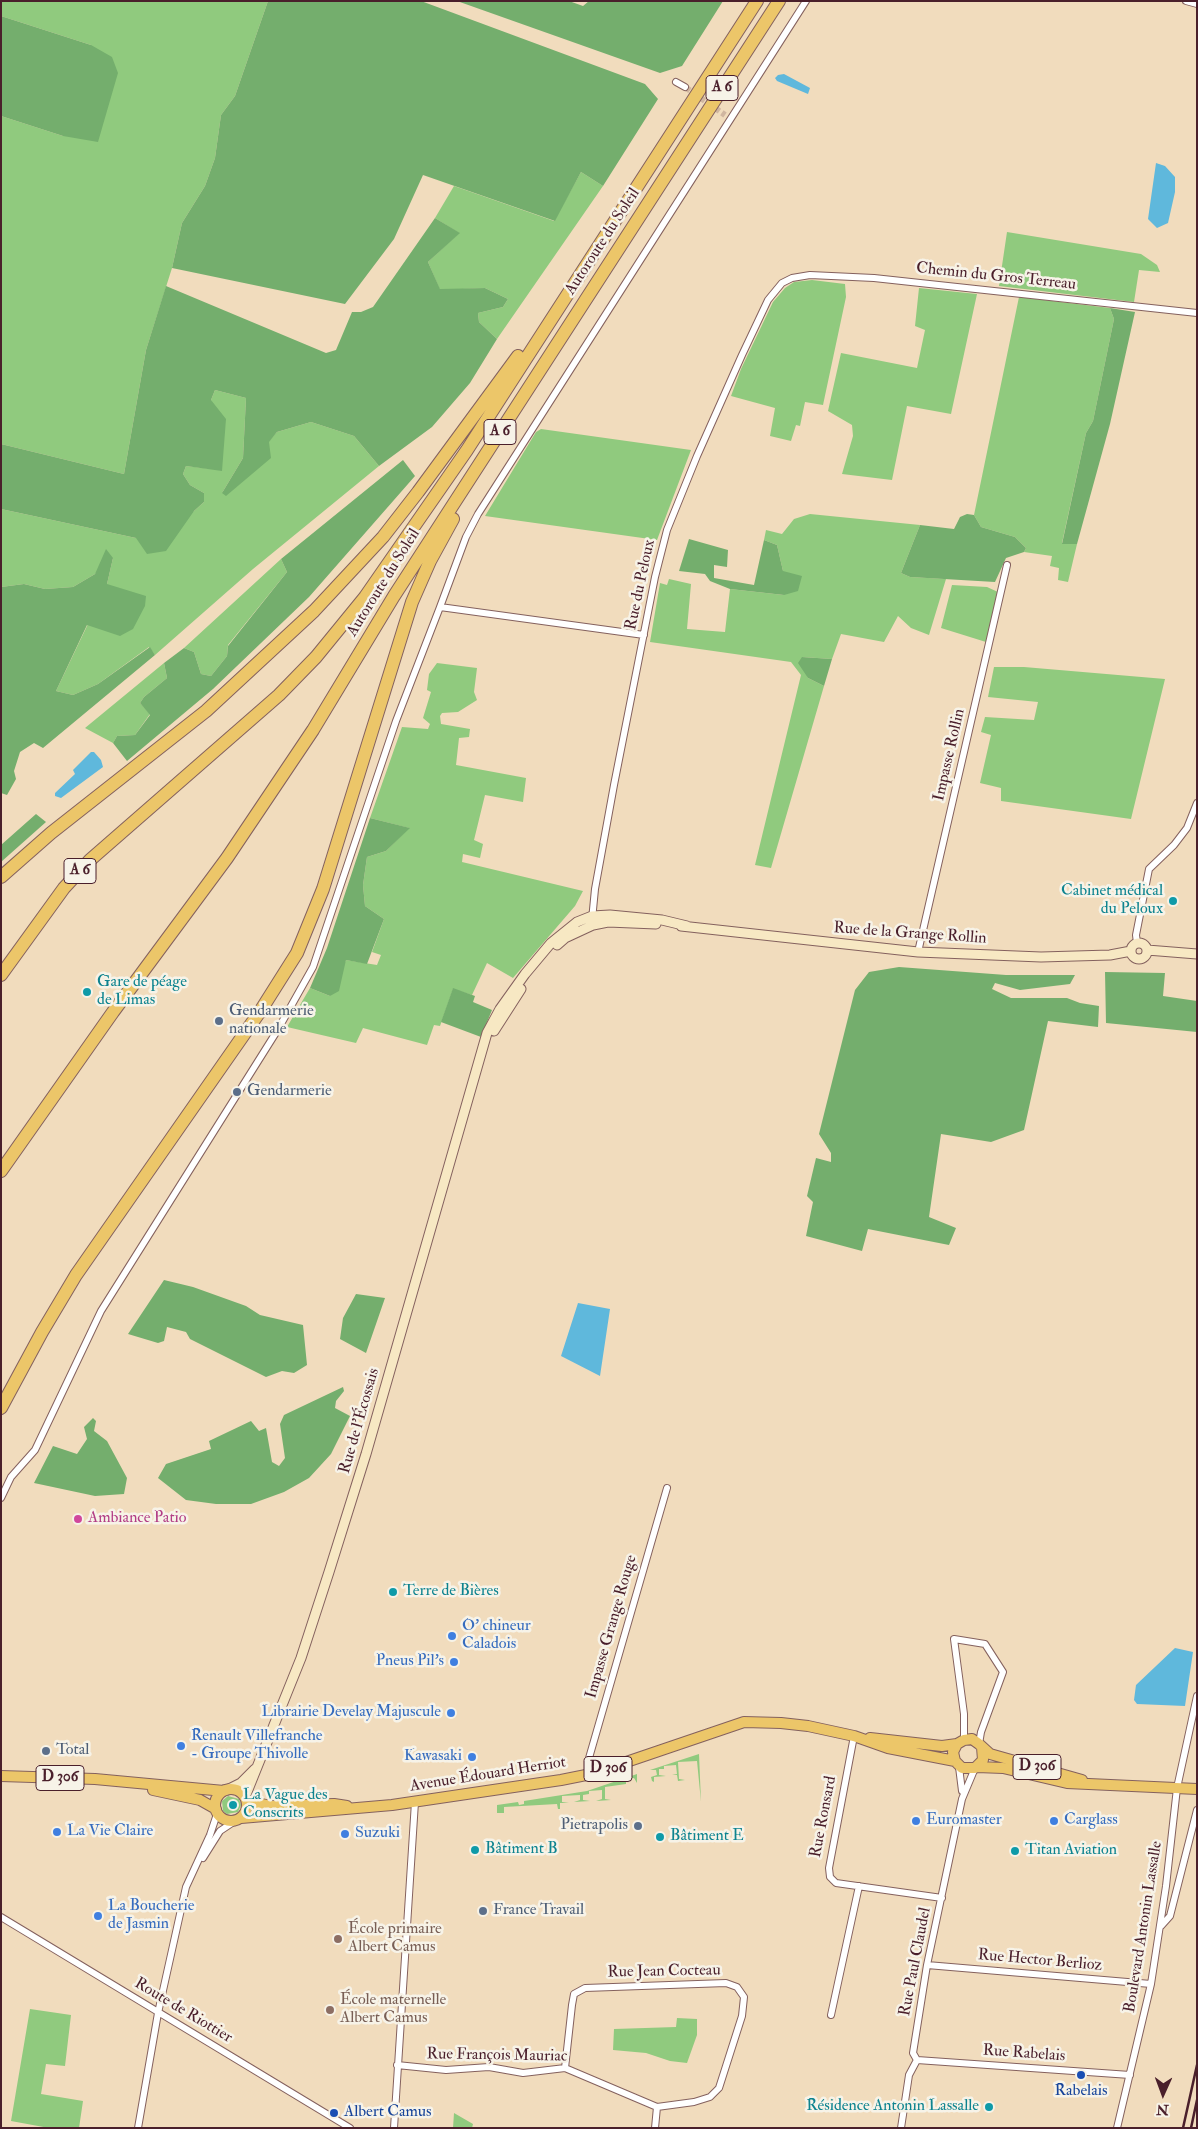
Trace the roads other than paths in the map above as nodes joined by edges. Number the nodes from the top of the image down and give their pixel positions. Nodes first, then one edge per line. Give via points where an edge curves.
1 (757, 1) edge
2 (778, 1) edge
3 (806, 1) edge
4 (1186, 1) edge
5 (1197, 4) edge
6 (676, 82) dead end
7 (684, 87) tunnel mouth
8 (606, 267) junction
9 (792, 278) joint
10 (566, 294) junction
11 (1197, 313) edge
12 (1007, 565) dead end
13 (440, 607) junction
14 (644, 636) junction
15 (1197, 803) edge
16 (1, 877) edge
17 (592, 920) junction
18 (1137, 942) junction
19 (1147, 950) junction
20 (1131, 951) junction
21 (918, 952) junction
22 (1197, 954) edge
23 (1, 975) edge
24 (1, 1170) edge
25 (1, 1408) edge
26 (667, 1488) dead end
27 (1, 1498) edge
28 (1197, 1696) edge
29 (854, 1736) junction
30 (961, 1742) junction
31 (981, 1745) junction
32 (956, 1763) junction
33 (976, 1768) junction
34 (255, 1769) junction
35 (591, 1774) junction
36 (1, 1776) edge
37 (118, 1781) junction
38 (1094, 1784) junction
39 (1177, 1788) junction
40 (1195, 1789) edge
41 (225, 1790) junction
42 (246, 1799) junction
43 (962, 1799) junction
44 (415, 1802) junction
45 (357, 1807) junction
46 (1197, 1810) edge
47 (216, 1812) junction
48 (238, 1819) junction
49 (196, 1867) junction
50 (859, 1886) junction
51 (942, 1898) junction
52 (1, 1918) edge
53 (1161, 1926) junction
54 (927, 1965) junction
55 (1151, 1984) junction
56 (158, 2013) junction
57 (831, 2015) dead end
58 (917, 2060) junction
59 (397, 2065) junction
60 (565, 2068) junction
61 (1130, 2074) junction
62 (657, 2107) junction
63 (138, 2128) edge
64 (350, 2128) edge
65 (394, 2128) edge
66 (654, 2128) edge
67 (901, 2128) edge
68 (1117, 2128) edge

1 - 10 highway, Autoroute du Soleil / A 6
2 - 8 highway, Autoroute du Soleil / A 6
3 - 13 street via 728,117 478,514
4 - 5 street
6 - 7 street
8 - 24 highway, Autoroute du Soleil / A 6 via 394,596 287,770 228,858
8 - 25 highway via 450,524 419,583 323,889 297,953 261,1010 76,1275
9 - 11 street, Chemin du Gros Terreau via 810,275 874,278
9 - 14 street, Rue du Peloux via 782,283 768,300 675,508 655,577
10 - 16 highway via 383,537 314,611 206,712 51,833
10 - 23 highway, Autoroute du Soleil / A 6 via 397,554 332,638 279,695 90,860 64,888
12 - 21 street, Impasse Rollin
13 - 14 street
13 - 27 street via 389,740 313,967 278,1031 101,1311 35,1450 12,1477
14 - 17 street, Rue du Peloux via 614,785
15 - 18 street via 1174,845 1149,869
17 - 21 main road, Rue de la Grange Rollin via 687,926
17 - 34 main road, Rue de l'Écossais via 553,949 529,977 491,1037 476,1076 333,1560 301,1658
18 - 19 main road
18 - 20 main road
19 - 20 main road via 1145,956 1139,958
19 - 22 main road
20 - 21 main road, Rue de la Grange Rollin via 1041,956
26 - 35 street, Impasse Grange Rouge via 589,1758
28 - 39 street, Boulevard Antonin Lassalle
29 - 30 main road, Avenue Édouard Herriot / D 306 via 942,1746
29 - 32 main road, Avenue Édouard Herriot / D 306 via 888,1748
29 - 35 main road, Avenue Édouard Herriot / D 306 via 781,1723 744,1722
29 - 50 street, Rue Ronsard via 829,1868 830,1877 836,1883
30 - 31 main road via 972,1739
30 - 31 street via 964,1714 954,1639 984,1644 1003,1672 981,1732
30 - 32 main road via 953,1752
31 - 33 main road via 984,1756
31 - 38 main road, D 306 via 990,1754
32 - 33 main road via 966,1769
32 - 43 street, Rue Paul Claudel via 962,1778
33 - 38 main road, D 306 via 998,1768 1067,1783
33 - 43 street, Rue Paul Claudel
34 - 41 main road, Rue de l'Écossais via 241,1783
34 - 42 main road, Rue de l'Écossais
35 - 44 main road, Avenue Édouard Herriot / D 306
36 - 37 main road, D 306
37 - 41 main road, D 306
37 - 47 main road, D 306 via 200,1800
38 - 39 main road, D 306
39 - 40 main road, D 306
39 - 53 street, Boulevard Antonin Lassalle
41 - 42 main road via 235,1790
41 - 47 main road via 217,1797
42 - 45 main road, Avenue Édouard Herriot / D 306 via 261,1806 334,1804
42 - 48 main road via 247,1810
43 - 51 street, Rue Paul Claudel
44 - 45 main road, Avenue Édouard Herriot / D 306
44 - 59 street
45 - 48 main road, Avenue Édouard Herriot / D 306
46 - 53 street via 1170,1916
47 - 48 main road via 223,1819
47 - 49 street
48 - 49 street via 220,1831
49 - 56 street via 186,1887
50 - 51 street, Rue Ronsard
50 - 57 street
51 - 54 street, Rue Paul Claudel
52 - 56 street, Route de Riottier
53 - 55 street, Boulevard Antonin Lassalle
54 - 55 street, Rue Hector Berlioz
54 - 58 street, Rue Paul Claudel via 913,2053
55 - 61 street, Boulevard Antonin Lassalle
56 - 63 street
56 - 64 street, Route de Riottier
58 - 61 street, Rue Rabelais
58 - 67 street, Rue Paul Claudel via 909,2075
59 - 60 street, Rue François Mauriac via 446,2070 489,2067 523,2073
59 - 65 street
60 - 62 street, Rue François Mauriac
60 - 62 street, Rue Jean Cocteau via 574,1994 584,1988 726,1983 737,1987 744,1997 742,2016 719,2088 710,2097 694,2102
61 - 68 street, Boulevard Antonin Lassalle
62 - 66 street

